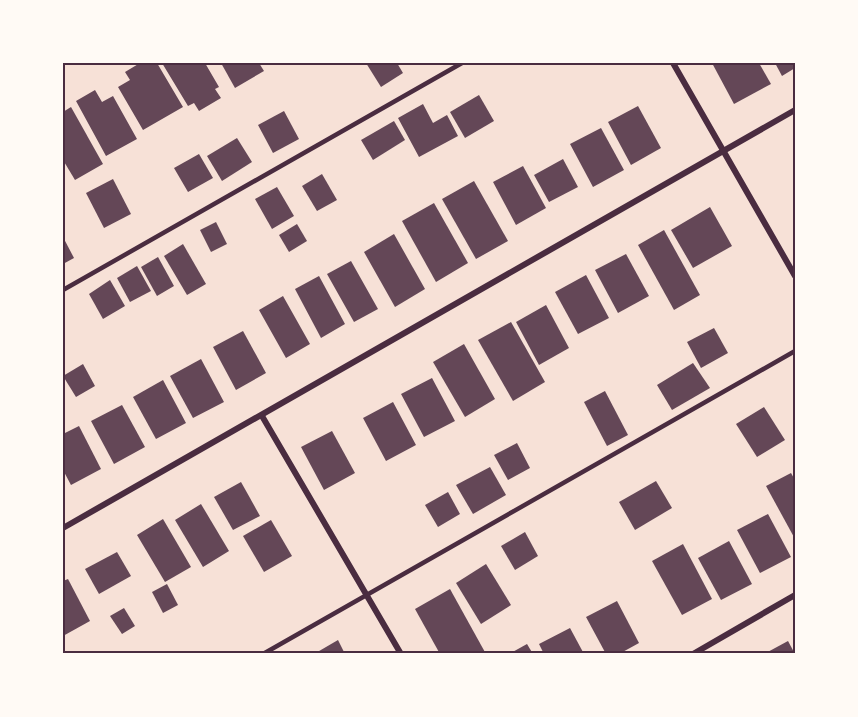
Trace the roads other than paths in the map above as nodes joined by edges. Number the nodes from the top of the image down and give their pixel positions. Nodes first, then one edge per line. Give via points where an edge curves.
1 (462, 63) edge
2 (673, 63) edge
3 (795, 110) edge
4 (724, 151) junction
5 (795, 276) edge
6 (63, 290) edge
7 (795, 351) edge
8 (262, 416) junction
9 (63, 528) edge
10 (365, 595) junction
11 (795, 595) edge
12 (263, 654) edge
13 (401, 654) edge
14 (693, 654) edge

1 - 6 lane
2 - 4 street
3 - 4 street
4 - 5 street
4 - 8 street
7 - 10 lane
8 - 9 street
8 - 10 street
10 - 12 lane
10 - 13 street
11 - 14 street

